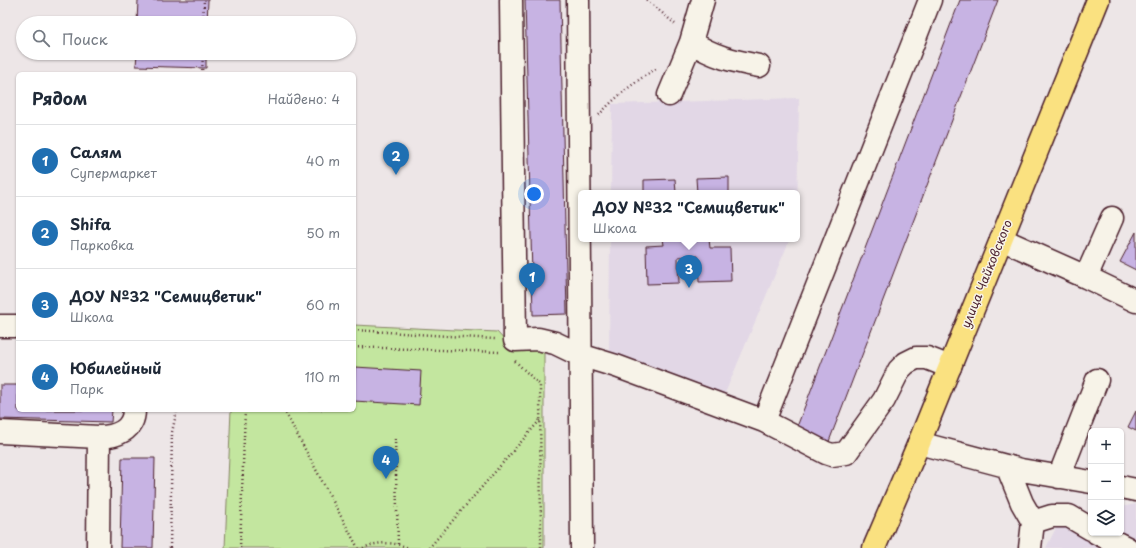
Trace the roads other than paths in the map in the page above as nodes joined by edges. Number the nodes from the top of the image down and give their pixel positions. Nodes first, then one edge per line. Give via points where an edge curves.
1 (511, 0) edge
2 (578, 0) edge
3 (703, 0) edge
4 (930, 0) edge
5 (1098, 0) edge
6 (689, 46) junction
7 (759, 66) dead end
8 (669, 95) dead end
9 (579, 190) edge
10 (1112, 218) dead end
11 (1001, 239) junction
12 (579, 242) edge
13 (1086, 277) junction
14 (1136, 301) edge
15 (0, 326) edge
16 (16, 326) edge
17 (580, 355) junction
18 (950, 367) junction
19 (1097, 380) dead end
20 (134, 412) edge
21 (764, 421) junction
22 (0, 432) edge
23 (99, 437) junction
24 (919, 443) junction
25 (1007, 466) junction
26 (1059, 477) junction
27 (1088, 482) edge
28 (1124, 488) edge
29 (1136, 490) edge
30 (1033, 522) junction
31 (1088, 527) edge
32 (1103, 536) edge
33 (98, 548) edge
34 (582, 548) edge
35 (874, 548) edge
36 (1030, 548) edge
37 (1127, 548) edge

1 - 17 street via 511,350 538,339 555,343
2 - 9 street
3 - 6 street
4 - 21 street
5 - 11 main road, улица Чайковского
6 - 7 street via 717,57
6 - 8 street
10 - 13 street
11 - 13 street
11 - 18 main road, улица Чайковского
12 - 17 street
13 - 14 street
15 - 16 street
17 - 21 street
17 - 34 street
18 - 21 street via 927,358 916,358 906,363 884,400 846,453 826,453
18 - 24 main road, улица Чайковского
19 - 26 street
20 - 23 street via 126,428 119,434
22 - 23 street
23 - 33 street
24 - 25 street
24 - 35 main road, улица Чайковского
25 - 26 street
25 - 30 street
26 - 27 street
28 - 29 street
30 - 31 street via 1052,516 1069,516
30 - 36 street
32 - 37 street

